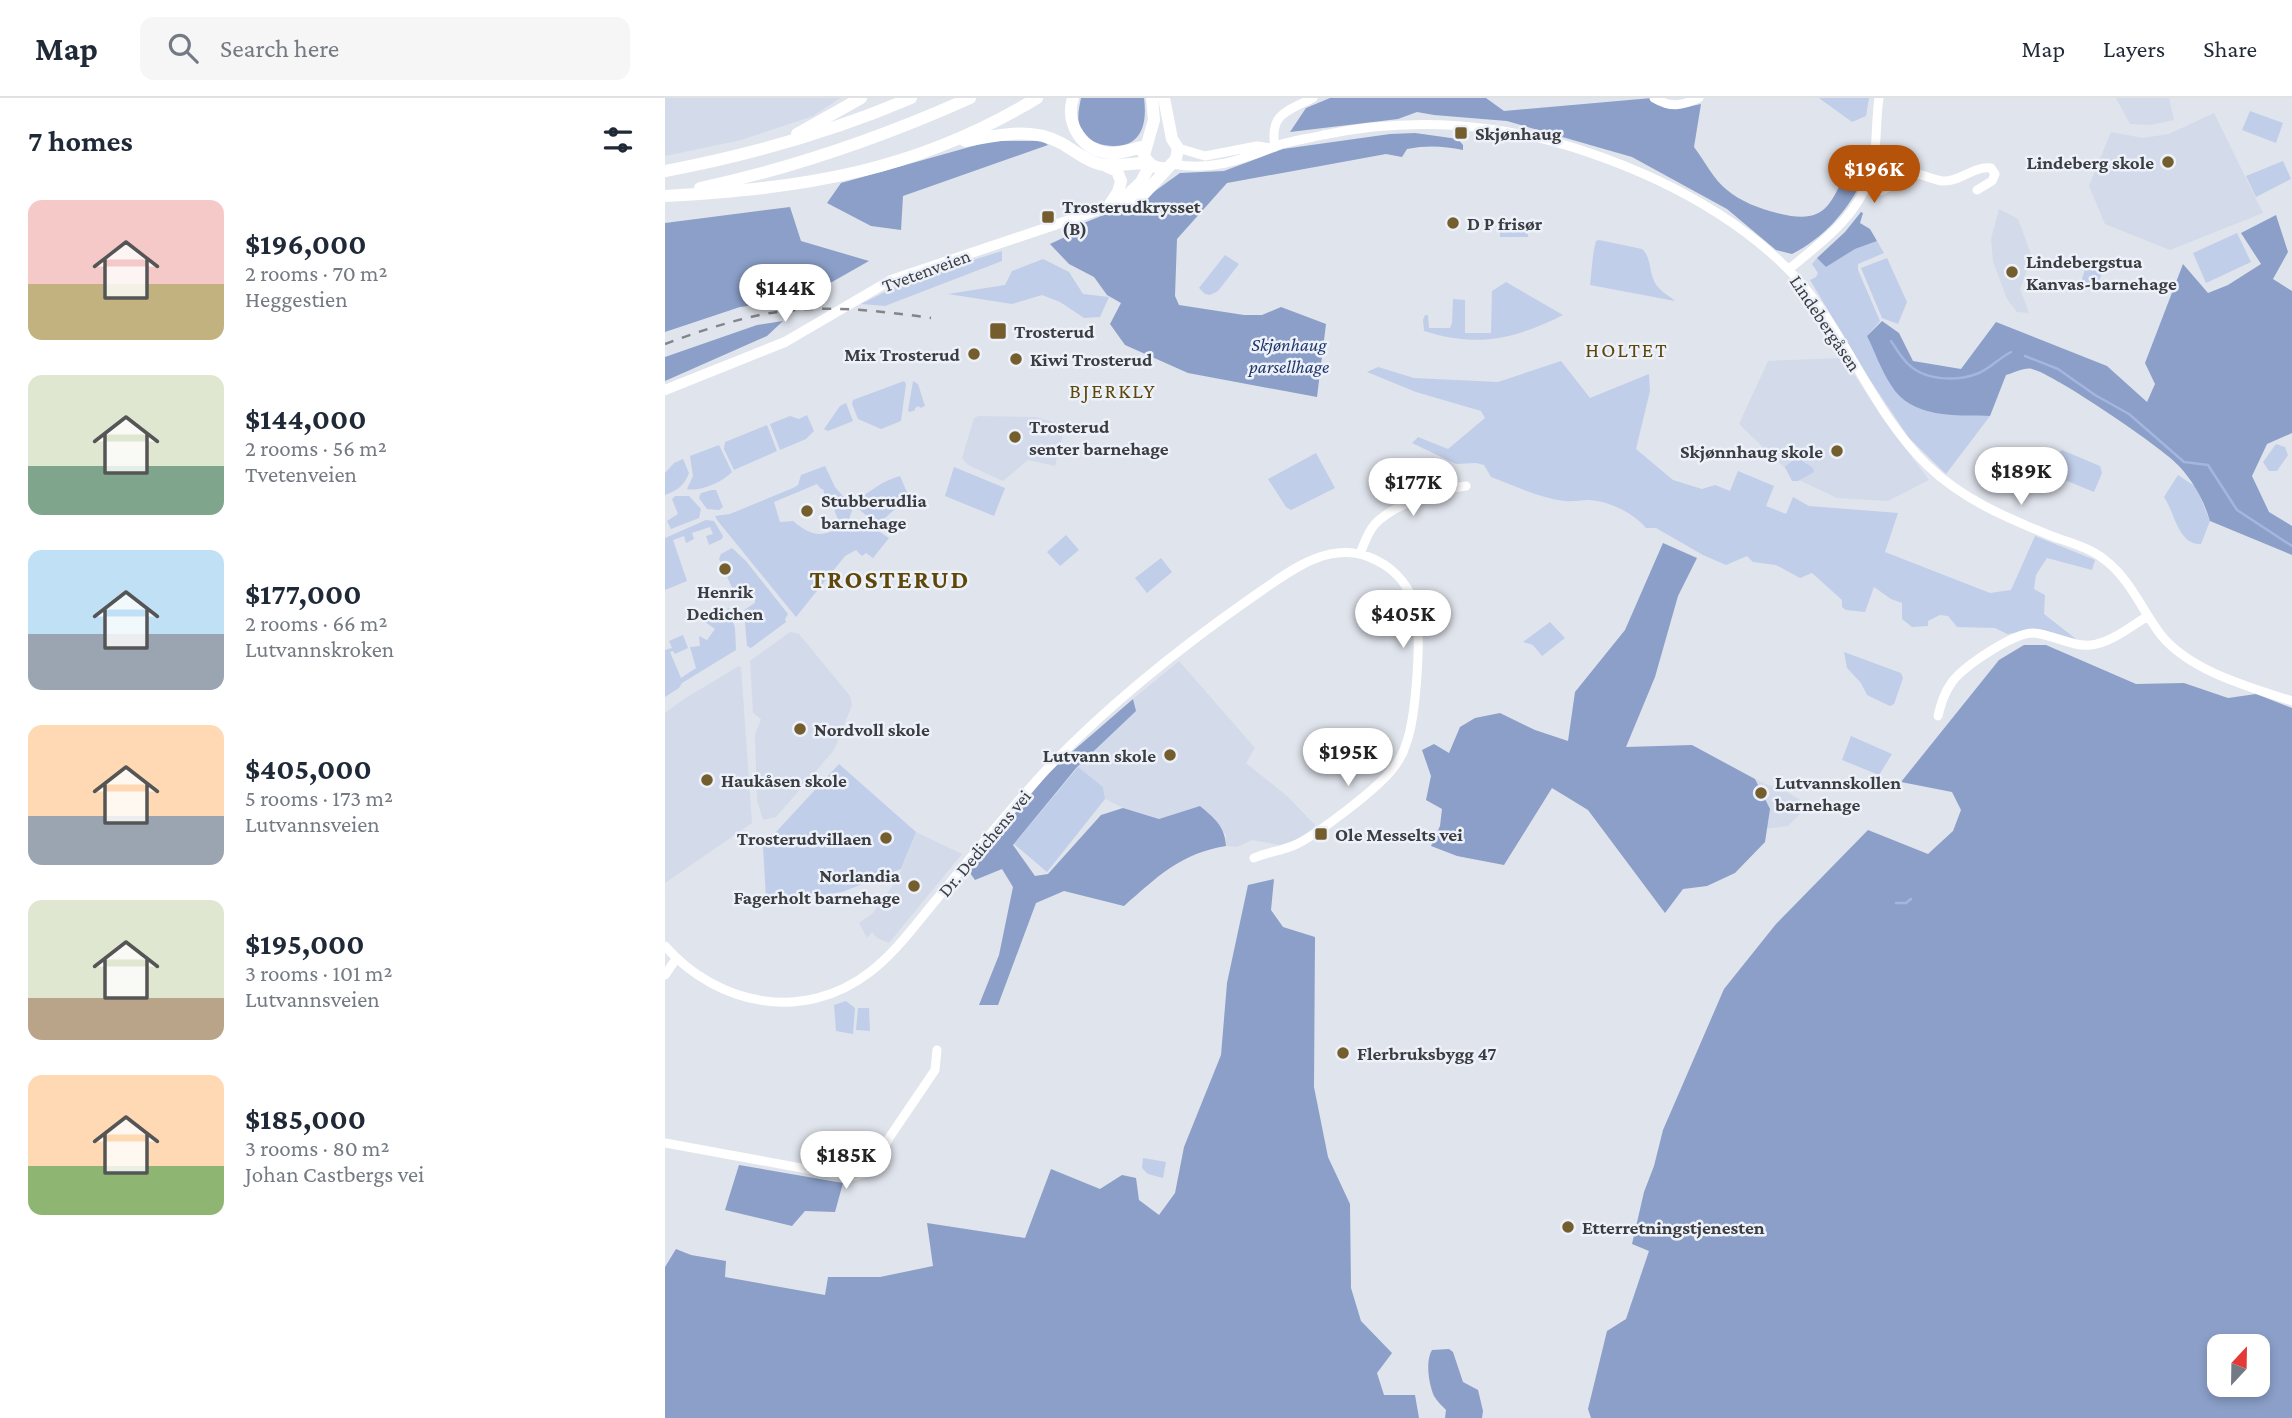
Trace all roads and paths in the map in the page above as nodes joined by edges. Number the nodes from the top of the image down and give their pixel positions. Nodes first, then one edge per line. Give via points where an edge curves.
1 (861, 98) edge
2 (911, 98) edge
3 (970, 98) edge
4 (1037, 98) edge
5 (1073, 98) edge
6 (1152, 98) edge
7 (1164, 98) edge
8 (1313, 98) edge
9 (1654, 98) edge
10 (1699, 98) edge
11 (1879, 98) edge
12 (1147, 142) junction
13 (951, 143) junction
14 (1175, 143) junction
15 (780, 145) junction
16 (1273, 147) junction
17 (1105, 160) junction
18 (1149, 164) junction
19 (1170, 166) junction
20 (665, 171) edge
21 (1866, 188) junction
22 (1977, 190) dead end
23 (665, 195) edge
24 (1109, 207) junction
25 (1789, 270) junction
26 (665, 390) edge
27 (1466, 486) dead end
28 (1360, 554) junction
29 (2148, 616) junction
30 (2292, 701) edge
31 (1938, 716) dead end
32 (1254, 858) dead end
33 (665, 946) edge
34 (676, 959) junction
35 (665, 975) edge
36 (937, 1050) dead end
37 (665, 1143) edge

1 - 15 highway
2 - 15 highway
3 - 23 highway via 818,157
4 - 13 highway
5 - 17 highway via 1074,128
6 - 12 highway via 1154,120
7 - 14 highway, Tvetenveien
8 - 16 street via 1277,120
9 - 10 street via 1678,106
11 - 21 street via 1874,158
12 - 14 highway via 1161,135
12 - 17 highway
12 - 18 highway via 1144,155
13 - 17 highway via 1016,133 1046,136
13 - 23 highway via 826,179 753,191
14 - 16 street, Lindebergåsen via 1197,156
14 - 19 highway, Tvetenveien via 1177,156
15 - 20 highway
16 - 19 street, Lindebergåsen via 1217,166
16 - 25 street, Lindebergåsen via 1389,125 1482,127 1528,135 1592,153 1666,186 1743,231
17 - 18 highway
17 - 24 highway via 1120,175 1121,184
18 - 19 highway
18 - 24 highway, Tvetenveien via 1141,182
19 - 24 highway, Tvetenveien via 1144,194
21 - 22 street via 1879,192 1905,175 1951,181 1991,169 1992,181
21 - 25 street via 1845,220
24 - 26 main road, Tvetenveien via 898,278 785,342
25 - 29 street, Lindebergåsen via 1820,307 1896,430 1927,465 1981,506 2104,559
27 - 28 street via 1433,492 1381,519
28 - 32 street via 1386,565 1400,578 1417,612 1418,646 1407,744 1385,778 1315,833 1293,846
28 - 34 street, Dr. Dedichens vei via 1332,553 1300,566 1152,673 1047,769 897,947 856,982 806,1000 768,1002 714,986
29 - 30 street, Lindebergåsen via 2187,659
29 - 31 street via 2094,645 2036,634 2015,636 1957,676
33 - 34 street, Dr. Dedichens vei
34 - 35 street
36 - 37 street via 935,1070 881,1155 870,1170 855,1177

